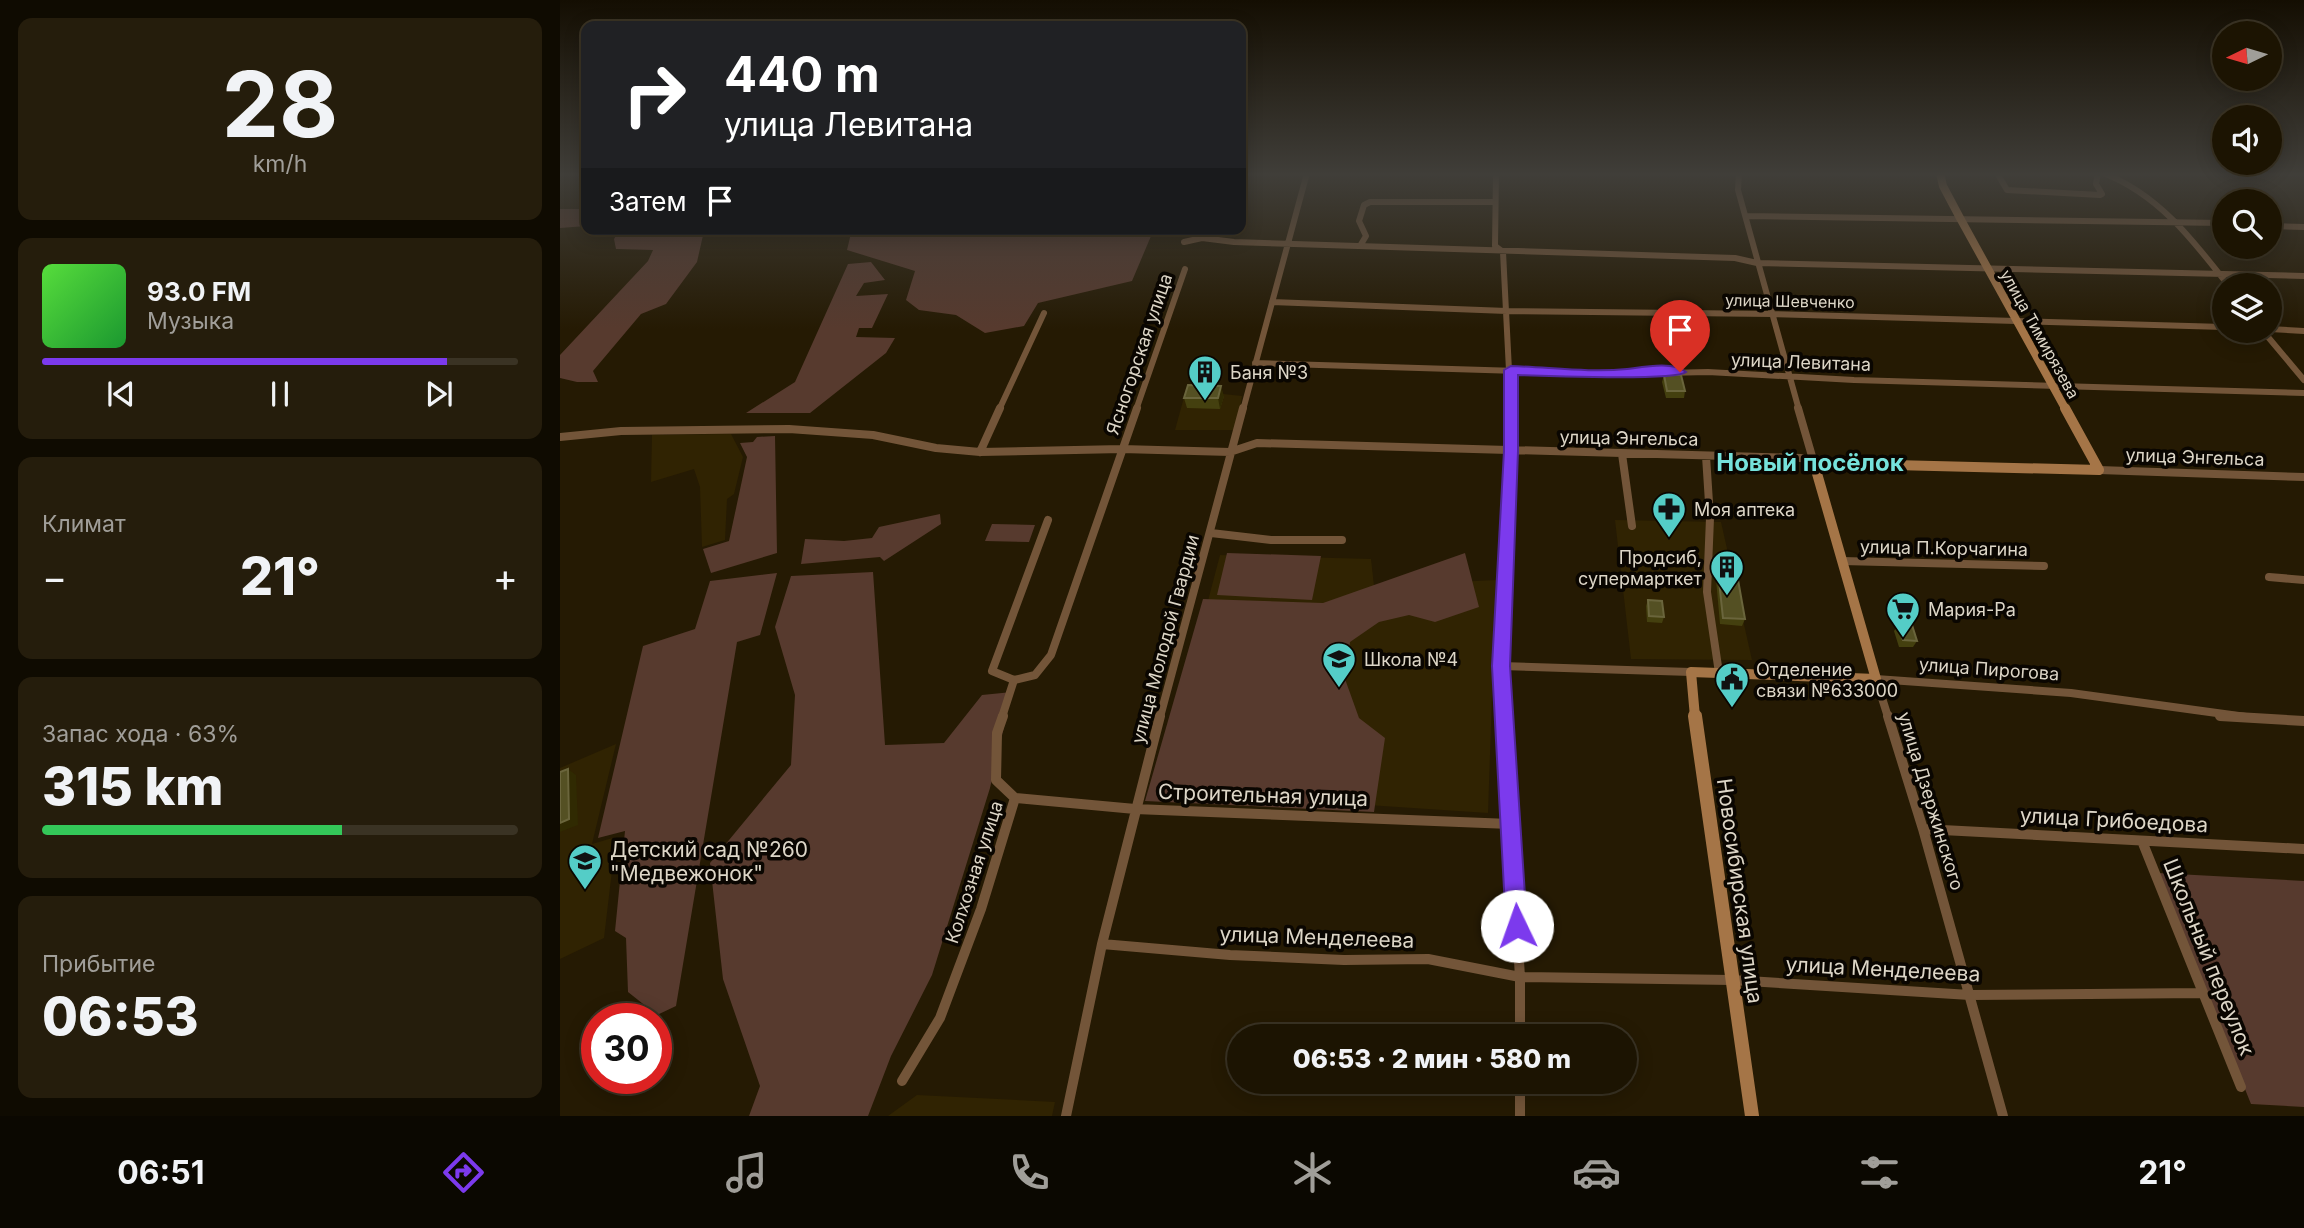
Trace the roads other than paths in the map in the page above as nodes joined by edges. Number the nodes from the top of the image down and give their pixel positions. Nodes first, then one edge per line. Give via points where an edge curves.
1 (1293, 225) edge
2 (1362, 225) edge
3 (1495, 225) edge
4 (1749, 225) edge
5 (1964, 225) edge
6 (2178, 225) edge
7 (2282, 226) edge
8 (2304, 227) edge
9 (1184, 242) dead end
10 (1288, 244) junction
11 (1360, 246) junction
12 (1503, 252) junction
13 (1757, 263) junction
14 (1987, 267) junction
15 (1185, 269) dead end
16 (2218, 272) junction
17 (2304, 276) edge
18 (1272, 302) junction
19 (1507, 310) junction
20 (1044, 313) dead end
21 (1773, 314) junction
22 (2018, 323) junction
23 (2212, 327) edge
24 (2282, 330) edge
25 (2304, 331) edge
26 (2273, 343) edge
27 (1255, 363) junction
28 (1511, 370) junction
29 (1790, 378) junction
30 (2304, 380) edge
31 (2052, 385) junction
32 (2304, 393) edge
33 (560, 437) edge
34 (1122, 449) junction
35 (1511, 451) junction
36 (981, 452) junction
37 (1230, 452) junction
38 (1622, 454) junction
39 (1706, 456) junction
40 (1814, 463) junction
41 (2099, 470) junction
42 (2304, 477) edge
43 (1048, 520) dead end
44 (1632, 526) dead end
45 (1211, 533) junction
46 (1342, 540) dead end
47 (1842, 561) junction
48 (2044, 566) dead end
49 (2269, 578) dead end
50 (2304, 580) edge
51 (1501, 666) junction
52 (1691, 672) junction
53 (1720, 673) junction
54 (1876, 679) junction
55 (1014, 680) junction
56 (2304, 720) edge
57 (1014, 798) junction
58 (1135, 809) junction
59 (1510, 824) junction
60 (1923, 829) junction
61 (2142, 841) junction
62 (2304, 849) edge
63 (1102, 944) junction
64 (1520, 977) junction
65 (1732, 980) junction
66 (2202, 993) junction
67 (1970, 995) junction
68 (1520, 1024) edge
69 (902, 1081) dead end
70 (2241, 1087) dead end
71 (1520, 1094) edge
72 (1066, 1116) edge
73 (1520, 1116) edge
74 (1752, 1116) edge
75 (2003, 1116) edge

1 - 10 street, улица Молодой Гвардии
2 - 11 street via 1366,238
3 - 12 street via 1495,246
4 - 13 street, улица Дзержинского
5 - 14 street, улица Тимирязева
6 - 16 street
7 - 8 street
9 - 10 street via 1202,238
10 - 11 street
10 - 18 street, улица Молодой Гвардии
11 - 12 street
12 - 13 street via 1735,258
12 - 19 street
13 - 14 street
13 - 21 street, улица Дзержинского
14 - 16 street
14 - 22 street, улица Тимирязева
15 - 34 street, Ясногорская улица
16 - 17 street
18 - 19 street, улица Шевченко
18 - 27 street, улица Молодой Гвардии
19 - 21 street, улица Шевченко
19 - 28 street
20 - 36 street
21 - 22 street, улица Шевченко
21 - 29 street, улица Дзержинского
22 - 23 street, улица Шевченко
22 - 31 street, улица Тимирязева
24 - 25 street
26 - 30 street
27 - 28 street, улица Левитана
27 - 37 street, улица Молодой Гвардии
28 - 29 street, улица Левитана
28 - 35 street
29 - 31 street, улица Левитана
29 - 40 street, улица Дзержинского
31 - 32 street, улица Левитана
31 - 41 street, улица Тимирязева
33 - 36 street, улица Энгельса via 621,431 789,429 873,435
34 - 36 street, улица Энгельса
34 - 37 street, улица Энгельса
34 - 55 street via 1051,655 1035,675
35 - 37 street, улица Энгельса via 1257,443
35 - 38 street, улица Энгельса
35 - 51 street
37 - 45 street, улица Молодой Гвардии
38 - 39 street, улица Энгельса
38 - 44 street
39 - 40 street, улица Энгельса via 1801,458
39 - 53 street via 1710,518 1707,592
40 - 41 street, улица Энгельса
40 - 47 street, улица Дзержинского
41 - 42 street, улица Энгельса
43 - 55 street via 992,671
45 - 46 street via 1271,540
45 - 58 street, улица Молодой Гвардии
47 - 48 street, улица П.Корчагина
47 - 54 street, улица Дзержинского
49 - 50 street
51 - 52 street, улица Пирогова
51 - 59 street
52 - 53 street, улица Пирогова
52 - 65 street, Новосибирская улица
53 - 54 street, улица Пирогова
54 - 56 street, улица Пирогова via 2071,693 2222,716
54 - 60 street, улица Дзержинского
55 - 57 street, Колхозная улица via 997,733 996,780
57 - 58 street, Строительная улица
57 - 69 street, Колхозная улица via 981,909 940,1018
58 - 59 street, Строительная улица
58 - 63 street, улица Молодой Гвардии
59 - 64 street
60 - 61 street, улица Грибоедова
60 - 67 street, улица Дзержинского
61 - 62 street, улица Грибоедова
61 - 66 street, Школьный переулок
63 - 64 street, улица Менделеева via 1280,957 1427,959
63 - 72 street, улица Молодой Гвардии
64 - 65 street, улица Менделеева
64 - 68 street
65 - 67 street, улица Менделеева
65 - 74 street, Новосибирская улица
66 - 67 street, улица Менделеева
66 - 70 street, Школьный переулок
67 - 75 street, улица Дзержинского
71 - 73 street

